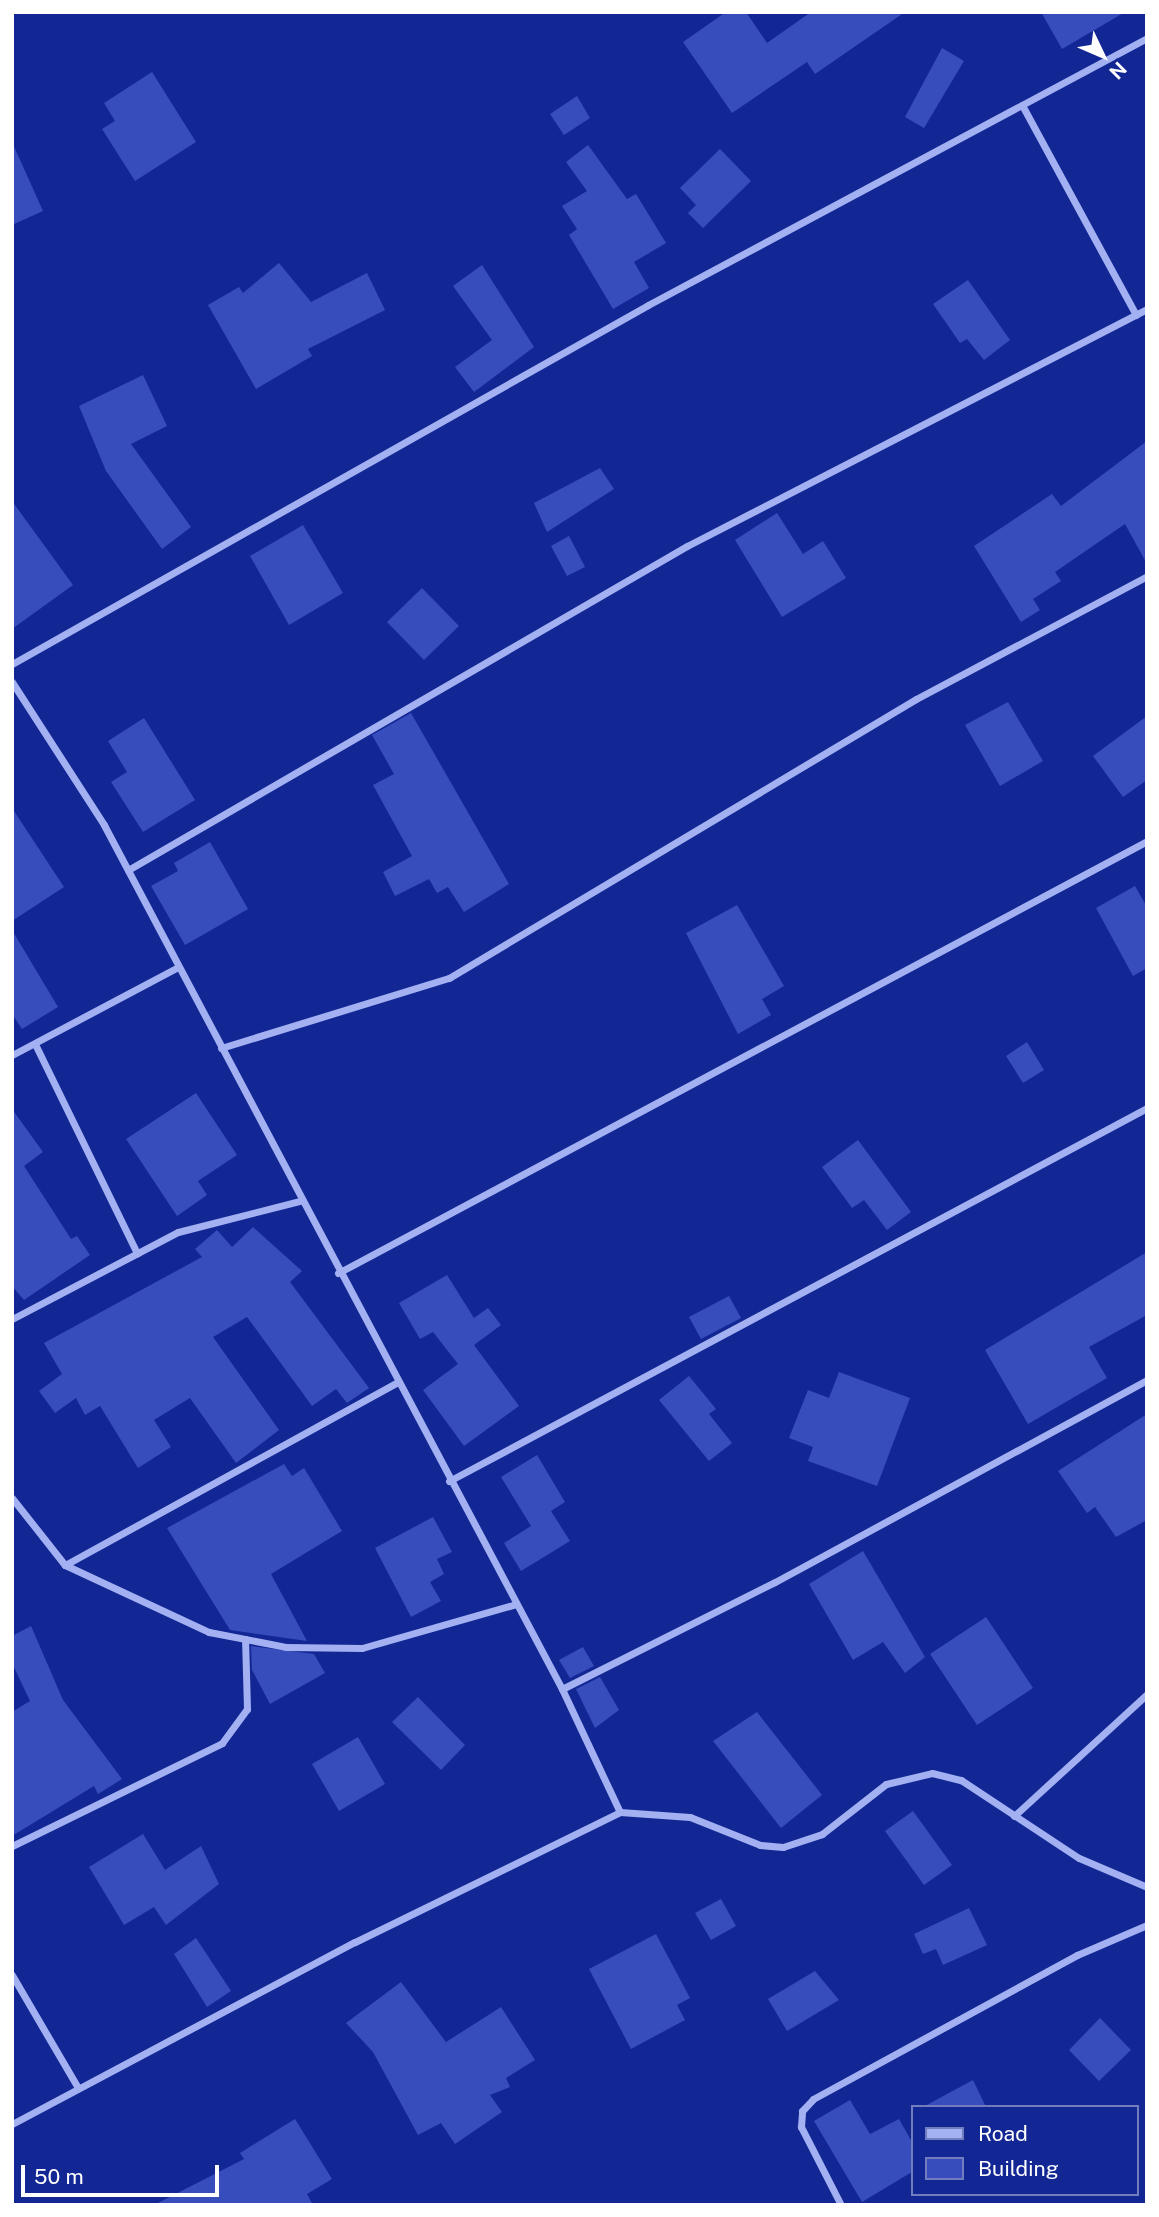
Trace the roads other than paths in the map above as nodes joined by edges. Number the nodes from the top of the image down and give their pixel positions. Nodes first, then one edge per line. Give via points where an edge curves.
1 (1147, 38) edge
2 (1022, 106) junction
3 (1147, 309) edge
4 (1136, 315) junction
5 (1147, 576) edge
6 (12, 664) edge
7 (12, 682) edge
8 (1147, 841) edge
9 (128, 870) junction
10 (178, 967) junction
11 (36, 1044) junction
12 (221, 1048) junction
13 (12, 1055) edge
14 (1147, 1108) edge
15 (300, 1201) junction
16 (137, 1253) junction
17 (338, 1273) junction
18 (12, 1319) edge
19 (1147, 1380) edge
20 (396, 1383) junction
21 (449, 1481) junction
22 (12, 1498) edge
23 (65, 1565) junction
24 (516, 1604) junction
25 (245, 1639) junction
26 (562, 1689) junction
27 (1147, 1694) edge
28 (620, 1812) junction
29 (1014, 1815) junction
30 (12, 1846) edge
31 (1147, 1887) edge
32 (1147, 1925) edge
33 (12, 1975) edge
34 (78, 2088) junction
35 (12, 2124) edge
36 (841, 2205) edge

1 - 2 street
2 - 4 street
2 - 6 street via 636,312
3 - 4 street
4 - 9 street via 687,546
5 - 12 street via 916,699 449,978
7 - 9 street
8 - 17 street
9 - 10 street
10 - 11 street
10 - 12 street
11 - 13 street
11 - 16 street
12 - 15 street
14 - 21 street
15 - 16 street via 178,1232
15 - 17 street
16 - 18 street
17 - 20 street
19 - 26 street via 775,1582
20 - 21 street
20 - 23 street
21 - 24 street
22 - 23 street
23 - 25 street via 209,1632
24 - 25 street via 362,1648
24 - 26 street
25 - 30 street via 247,1709 222,1743
26 - 28 street
27 - 29 street
28 - 29 street via 690,1817 760,1845 783,1847 822,1834 886,1784 932,1773 961,1780
28 - 34 street
29 - 31 street via 1079,1858
32 - 36 street via 1077,1955 813,2099 802,2111 801,2127
33 - 34 street
34 - 35 street

